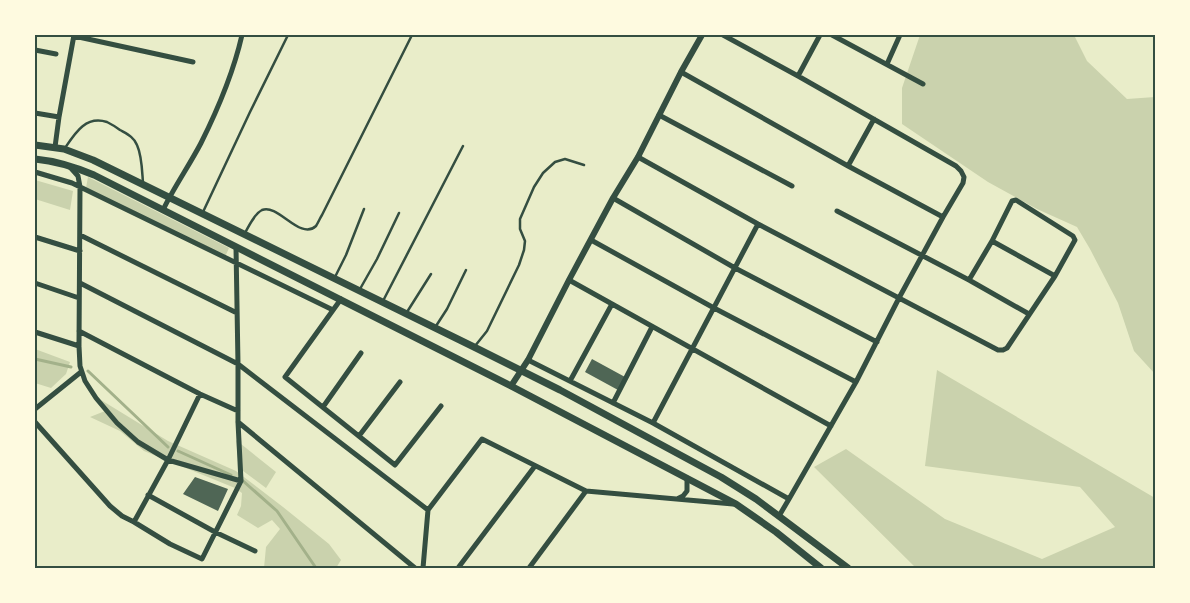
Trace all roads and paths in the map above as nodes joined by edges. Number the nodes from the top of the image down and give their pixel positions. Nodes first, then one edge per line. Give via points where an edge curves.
1 (74, 35) edge
2 (242, 35) edge
3 (288, 35) edge
4 (412, 35) edge
5 (702, 35) edge
6 (723, 35) edge
7 (820, 35) edge
8 (832, 35) edge
9 (900, 35) edge
10 (35, 50) edge
11 (56, 54) dead end
12 (193, 62) dead end
13 (887, 64) junction
14 (681, 72) junction
15 (798, 76) junction
16 (923, 84) dead end
17 (35, 113) edge
18 (659, 116) junction
19 (59, 117) junction
20 (874, 119) junction
21 (35, 145) edge
22 (463, 146) dead end
23 (55, 148) junction
24 (64, 149) junction
25 (638, 157) junction
26 (35, 159) edge
27 (69, 165) junction
28 (584, 166) dead end
29 (848, 166) junction
30 (35, 172) edge
31 (143, 184) junction
32 (792, 186) dead end
33 (80, 187) junction
34 (169, 197) junction
35 (613, 198) junction
36 (364, 209) dead end
37 (163, 210) junction
38 (837, 211) dead end
39 (202, 213) junction
40 (399, 214) dead end
41 (943, 217) junction
42 (758, 224) junction
43 (244, 234) junction
44 (80, 235) junction
45 (35, 237) edge
46 (590, 240) junction
47 (992, 242) junction
48 (236, 247) junction
49 (80, 251) junction
50 (922, 256) junction
51 (236, 262) junction
52 (735, 268) junction
53 (466, 270) dead end
54 (431, 274) dead end
55 (1055, 276) junction
56 (334, 278) junction
57 (569, 280) junction
58 (969, 280) junction
59 (35, 283) edge
60 (80, 283) junction
61 (359, 290) junction
62 (79, 298) junction
63 (899, 298) junction
64 (341, 299) junction
65 (383, 302) junction
66 (612, 304) junction
67 (714, 308) junction
68 (333, 310) junction
69 (237, 314) junction
70 (407, 314) junction
71 (1029, 314) junction
72 (652, 327) junction
73 (435, 328) junction
74 (79, 331) junction
75 (35, 332) edge
76 (877, 342) junction
77 (79, 346) junction
78 (474, 347) junction
79 (692, 349) junction
80 (361, 353) dead end
81 (528, 360) junction
82 (238, 364) junction
83 (521, 370) junction
84 (81, 372) junction
85 (570, 381) junction
86 (400, 382) dead end
87 (856, 382) junction
88 (511, 386) junction
89 (200, 394) junction
90 (613, 403) junction
91 (441, 406) dead end
92 (36, 407) edge
93 (323, 407) junction
94 (238, 411) junction
95 (35, 422) edge
96 (238, 422) junction
97 (653, 423) junction
98 (831, 426) junction
99 (359, 436) junction
100 (168, 460) junction
101 (535, 466) junction
102 (687, 478) junction
103 (241, 481) junction
104 (586, 491) junction
105 (148, 495) junction
106 (677, 499) junction
107 (790, 499) junction
108 (736, 504) junction
109 (428, 510) junction
110 (779, 516) junction
111 (134, 522) junction
112 (215, 532) junction
113 (255, 551) dead end
114 (415, 568) edge
115 (423, 568) edge
116 (458, 568) edge
117 (529, 568) edge
118 (821, 568) edge
119 (848, 568) edge

1 - 12 street
1 - 19 street
2 - 34 street via 227,84 200,143
3 - 39 lane
4 - 43 lane via 316,226 301,228 267,209 257,214
5 - 14 street
6 - 15 street
7 - 15 street
8 - 13 street
9 - 13 street
10 - 11 street
13 - 16 street
14 - 18 street
14 - 29 street
15 - 20 street
17 - 19 street
18 - 25 street
18 - 32 street
19 - 23 street
20 - 29 street
20 - 41 street via 961,171 964,183
21 - 23 main road
22 - 65 lane
23 - 24 main road
24 - 31 main road
24 - 31 lane via 88,122 107,122 136,142
25 - 35 street
25 - 42 street
26 - 27 main road
27 - 33 street via 78,176
27 - 37 main road
28 - 78 lane via 565,159 554,162 543,172 520,219 525,241 519,265 487,331
29 - 41 street
30 - 33 street
31 - 34 main road
33 - 44 street
33 - 51 street
34 - 37 street
34 - 39 main road
35 - 46 street
35 - 52 street
36 - 56 lane
37 - 48 main road
38 - 50 street
39 - 43 main road
40 - 61 lane
41 - 50 street
42 - 52 street
42 - 63 street
43 - 56 main road
44 - 49 street
44 - 69 street
45 - 49 street
46 - 57 street
46 - 67 street
47 - 55 street
47 - 55 street via 1012,201 1016,200 1073,236 1075,240
47 - 58 street
48 - 51 street
48 - 64 main road
49 - 60 street
50 - 58 street
50 - 63 street
51 - 68 street
51 - 69 street
52 - 67 street
52 - 76 street
53 - 73 lane
54 - 70 lane
55 - 71 street
56 - 61 main road
57 - 66 street
57 - 81 street
58 - 71 street
59 - 62 street
60 - 62 street
60 - 82 street
61 - 65 main road
62 - 74 street
63 - 71 street via 998,350 1007,348
63 - 76 street
64 - 68 street
64 - 88 main road
65 - 70 main road
66 - 72 street
66 - 85 street
67 - 79 street
67 - 87 street
68 - 93 street via 285,376
69 - 82 street
70 - 73 main road
72 - 79 street
72 - 90 street
73 - 78 main road
74 - 77 street
74 - 89 street
75 - 77 street
76 - 87 street
77 - 84 street
78 - 83 main road
79 - 97 street
79 - 98 street
80 - 93 street
81 - 83 street
81 - 85 street
82 - 94 street
82 - 109 street
83 - 88 street
83 - 110 main road via 721,477
84 - 92 street
84 - 100 street via 96,398 117,423 138,442
85 - 90 street
86 - 99 street
87 - 98 street
88 - 102 main road
89 - 94 street
89 - 100 street
90 - 97 street
91 - 99 street via 395,465
93 - 99 street
94 - 96 street
95 - 111 street via 110,506
96 - 103 street
96 - 114 street
97 - 107 street
98 - 107 street
100 - 103 street
100 - 105 street
101 - 104 street
101 - 109 street via 482,439
101 - 116 street
102 - 106 street via 687,491
102 - 108 main road
103 - 112 street
104 - 106 street
104 - 117 street
105 - 111 street
105 - 112 street
106 - 108 street
107 - 110 street
108 - 118 main road
109 - 115 street
110 - 119 main road
111 - 112 street via 202,559
112 - 113 street

